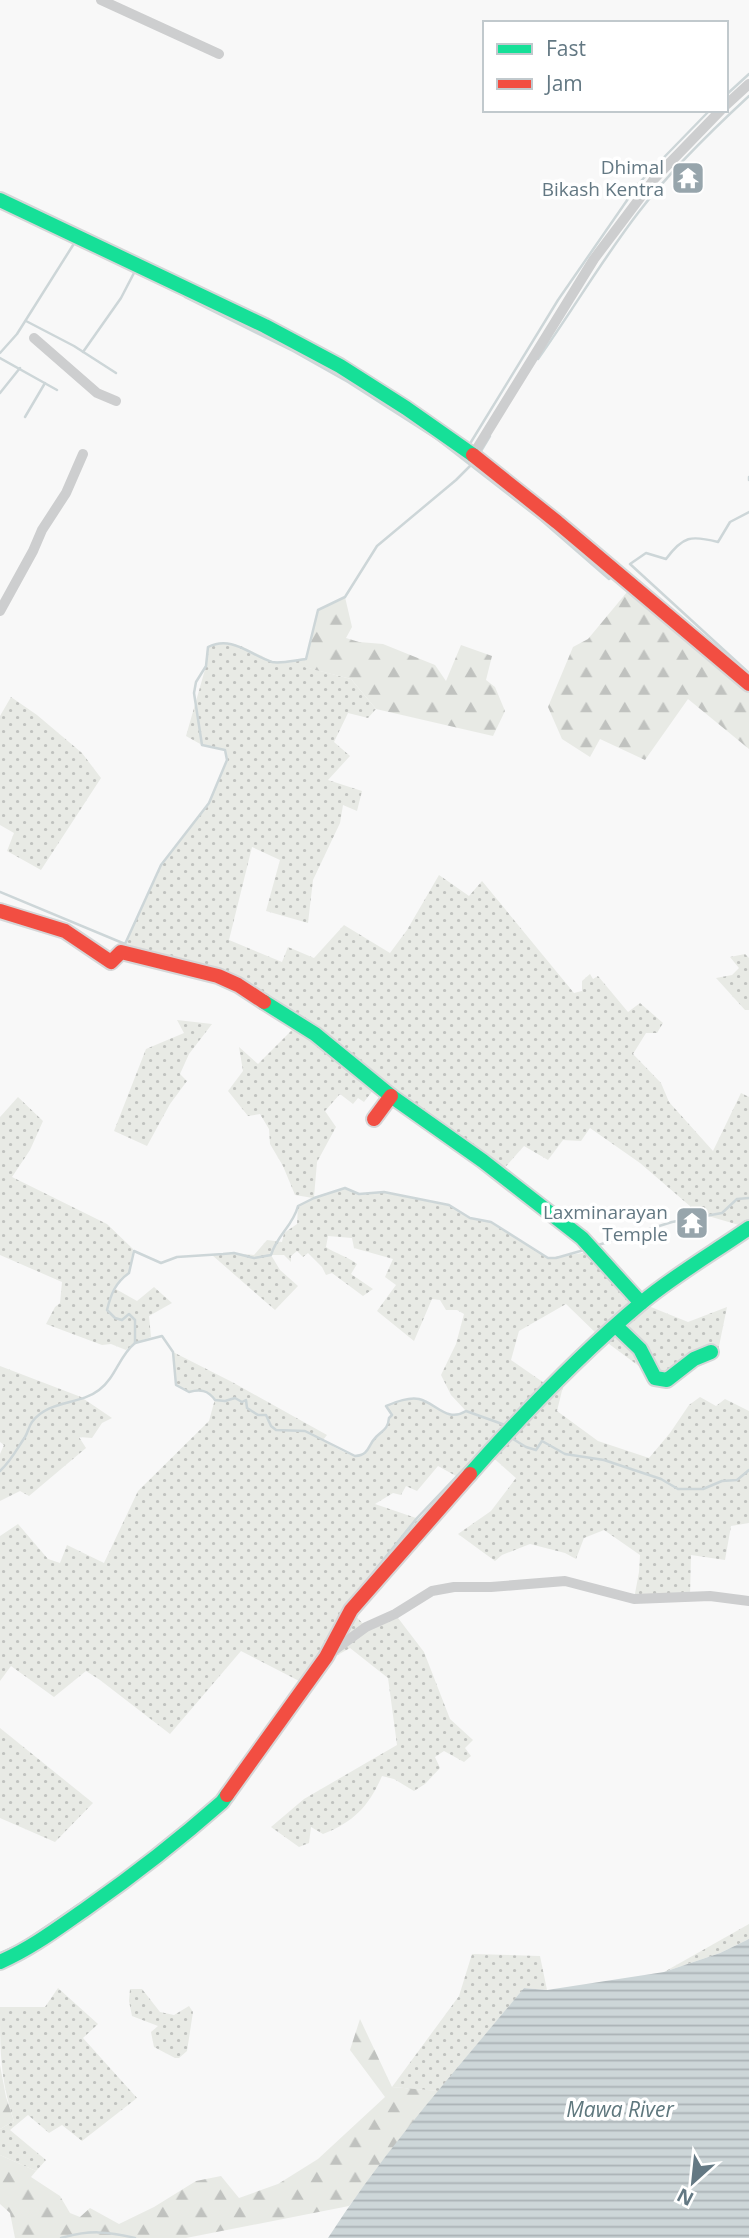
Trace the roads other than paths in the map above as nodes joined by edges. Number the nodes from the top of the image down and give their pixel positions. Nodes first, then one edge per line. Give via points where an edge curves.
1 (101, 0) edge
2 (219, 54) dead end
3 (749, 83) edge
4 (728, 103) edge
5 (719, 112) edge
6 (0, 200) edge
7 (34, 338) dead end
8 (116, 401) dead end
9 (83, 454) dead end
10 (473, 455) junction
11 (0, 611) edge
12 (749, 684) edge
13 (0, 911) edge
14 (391, 1096) junction
15 (374, 1119) dead end
16 (749, 1228) edge
17 (641, 1303) junction
18 (616, 1326) junction
19 (711, 1352) dead end
20 (749, 1601) edge
21 (326, 1657) junction
22 (0, 1962) edge

1 - 2 street
3 - 4 street
5 - 10 street via 655,178 594,259
6 - 10 street via 340,366
7 - 8 street via 97,393
9 - 11 street via 66,494 41,530
10 - 12 street
13 - 14 street via 65,931 111,962 121,952 238,985 315,1034
14 - 15 street
14 - 17 street via 582,1238
16 - 17 street
17 - 18 street
18 - 19 street via 637,1342 655,1378 667,1380
18 - 21 street via 567,1370 433,1514 351,1611
20 - 21 street via 710,1596 634,1600 565,1581 454,1587 432,1591 366,1627
21 - 22 street via 222,1802 101,1898 27,1950

